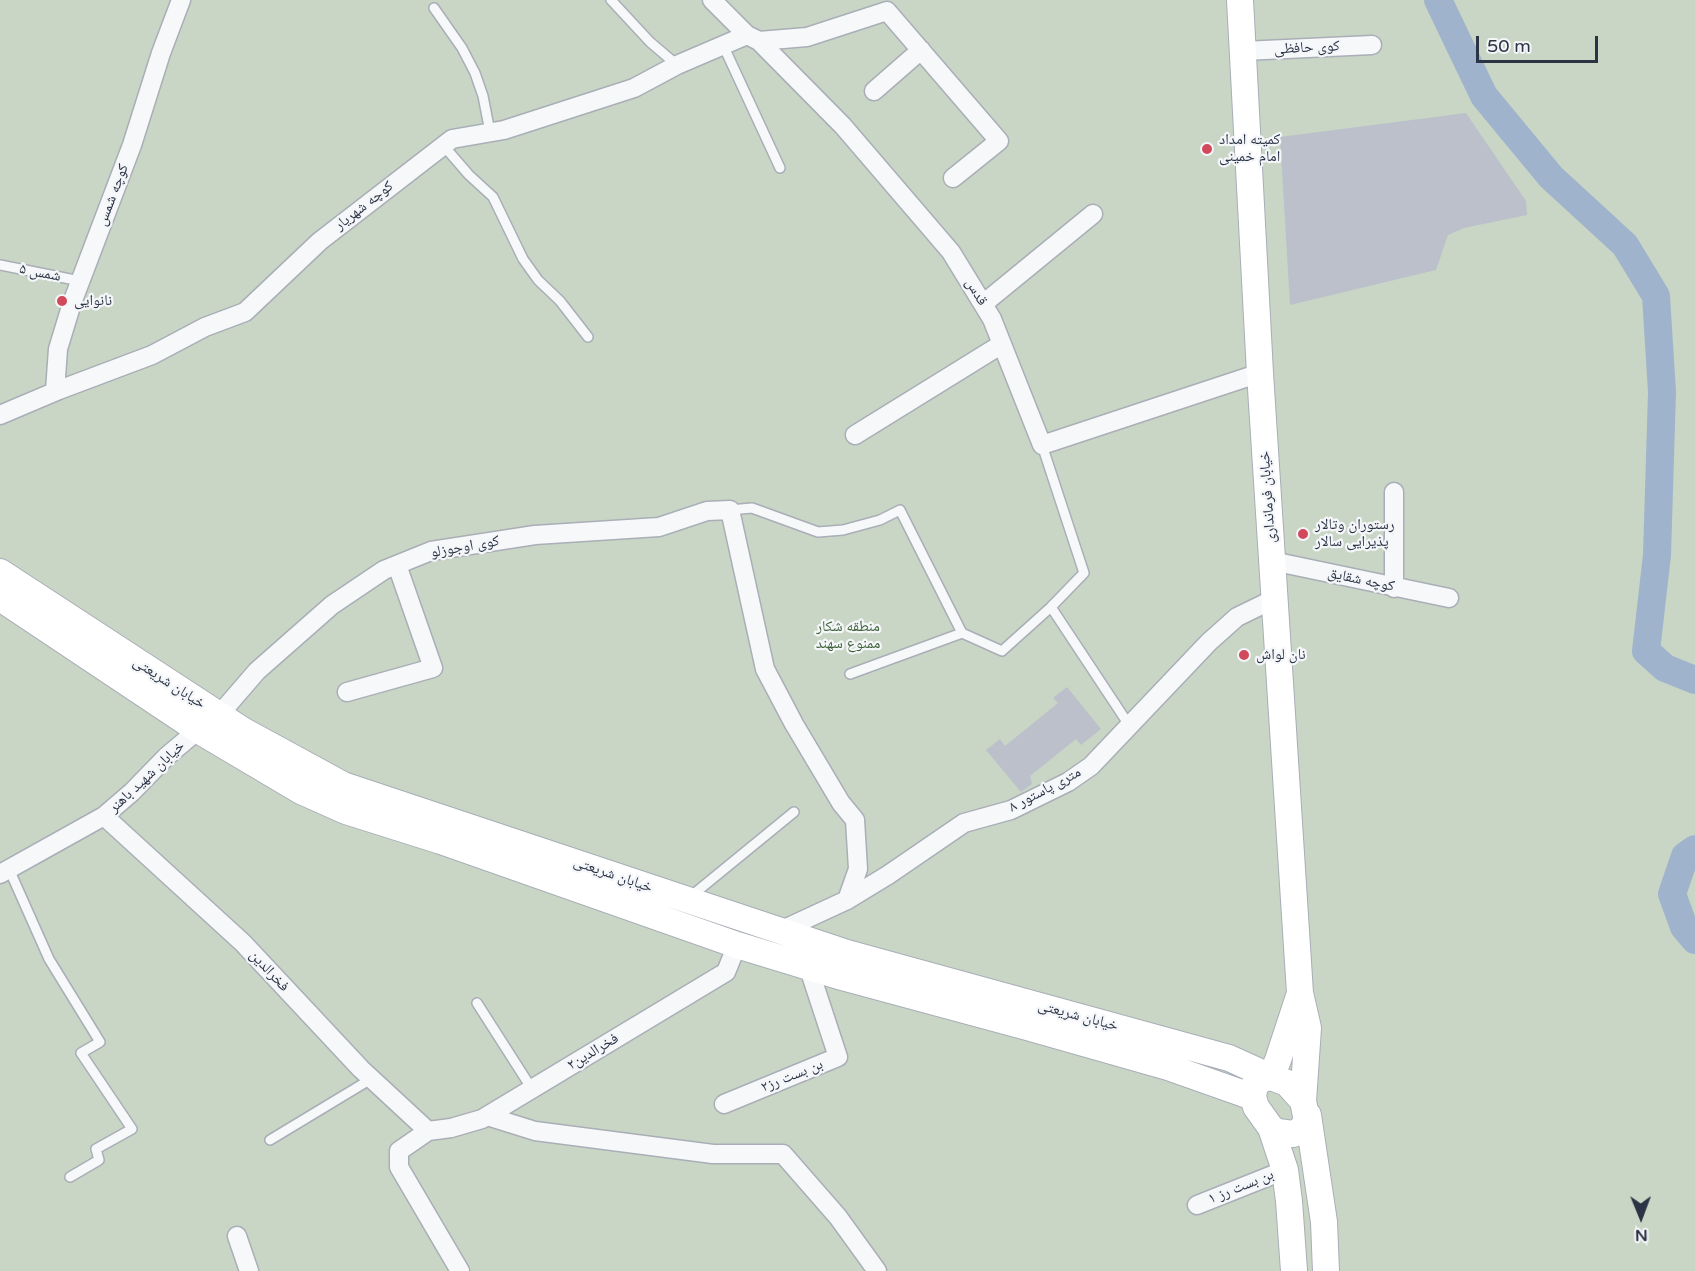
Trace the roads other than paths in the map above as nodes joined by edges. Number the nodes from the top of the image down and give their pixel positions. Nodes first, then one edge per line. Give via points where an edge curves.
1 (181, 0) edge
2 (611, 0) edge
3 (712, 0) edge
4 (1240, 0) edge
5 (890, 5) edge
6 (434, 8) dead end
7 (753, 38) junction
8 (723, 45) junction
9 (1372, 45) dead end
10 (921, 50) junction
11 (1243, 51) junction
12 (677, 65) junction
13 (874, 91) dead end
14 (490, 132) junction
15 (443, 145) junction
16 (780, 168) dead end
17 (953, 178) dead end
18 (1093, 214) dead end
19 (0, 265) edge
20 (80, 280) junction
21 (983, 304) junction
22 (588, 337) dead end
23 (1002, 344) junction
24 (1260, 373) junction
25 (55, 391) junction
26 (0, 415) edge
27 (855, 435) dead end
28 (1042, 445) junction
29 (1394, 492) dead end
30 (730, 510) junction
31 (1272, 561) junction
32 (397, 565) junction
33 (0, 572) edge
34 (1394, 588) junction
35 (1449, 597) dead end
36 (0, 598) edge
37 (1275, 599) junction
38 (1051, 607) junction
39 (962, 633) junction
40 (850, 674) dead end
41 (347, 692) dead end
42 (219, 715) junction
43 (1129, 725) junction
44 (198, 730) junction
45 (794, 812) dead end
46 (104, 816) junction
47 (547, 866) junction
48 (5, 871) edge
49 (686, 900) junction
50 (847, 900) junction
51 (780, 931) junction
52 (737, 945) junction
53 (808, 966) junction
54 (1300, 993) junction
55 (477, 1003) dead end
56 (1175, 1043) junction
57 (1168, 1067) junction
58 (1270, 1077) junction
59 (371, 1078) junction
60 (532, 1089) junction
61 (1253, 1098) junction
62 (724, 1104) dead end
63 (1306, 1108) junction
64 (487, 1116) junction
65 (1271, 1128) junction
66 (428, 1131) junction
67 (270, 1140) dead end
68 (1285, 1170) junction
69 (70, 1177) dead end
70 (1197, 1205) dead end
71 (237, 1236) dead end
72 (1292, 1269) edge
73 (249, 1271) edge
74 (460, 1271) edge
75 (877, 1271) edge
76 (1326, 1271) edge

1 - 20 street, کوچه شمس via 132,145
2 - 12 lane
3 - 7 street, قدس
4 - 11 main road, خیابان فرمانداری
5 - 7 street, کوچه شهریار via 807,37
5 - 10 street
6 - 14 lane via 475,73
7 - 8 street, کوچه شهریار
7 - 21 street, قدس via 843,126 908,201 951,252
8 - 12 street, کوچه شهریار
8 - 16 lane
9 - 11 street, کوی حافظی
10 - 13 street
10 - 17 street via 999,141
11 - 24 main road, خیابان فرمانداری
12 - 14 street, کوچه شهریار via 634,88
14 - 15 street, کوچه شهریار via 452,138
15 - 22 lane via 494,197 523,259
15 - 25 street, کوچه شهریار via 320,241 244,312 152,355
18 - 21 street
19 - 20 lane, شمس ۵
20 - 25 street, کوچه شمس via 58,349
21 - 23 street, قدس
23 - 27 street
23 - 28 street, قدس
24 - 28 street
24 - 31 main road, خیابان فرمانداری
25 - 26 street, کوچه شهریار
28 - 38 lane via 1084,573
29 - 34 street
30 - 32 street, کوی اوجوزلو via 707,511 659,527 535,535 431,551
30 - 39 lane via 752,508 818,532 852,528 900,510
30 - 50 street via 765,669 841,803 855,820 858,869
31 - 34 street, کوچه شقایق
31 - 37 main road, خیابان فرمانداری
32 - 41 street via 434,668
32 - 42 street, کوی اوجوزلو via 332,605 257,671
33 - 42 main road, خیابان شریعتی
34 - 35 street, کوچه شقایق
36 - 44 main road, خیابان شریعتی
37 - 43 street, ۸ متری پاستور via 1230,623
37 - 54 main road, خیابان فرمانداری
38 - 39 lane via 1002,651
38 - 43 lane
39 - 40 lane
42 - 47 main road, خیابان شریعتی via 343,785
43 - 50 street, ۸ متری پاستور via 1091,766 1068,782 1011,810 964,823
44 - 46 street, خیابان شهید باهنر
44 - 47 main road, خیابان شریعتی via 301,792 346,811 441,841
45 - 49 lane
46 - 48 street, خیابان شهید باهنر
46 - 59 street, فخرالدین via 243,943
47 - 49 main road, خیابان شریعتی
47 - 52 main road, خیابان شریعتی
48 - 69 lane via 49,958 99,1042 81,1053 132,1129 96,1149 99,1160
49 - 51 main road, خیابان شریعتی
50 - 51 street, ۸ متری پاستور
51 - 56 main road, خیابان شریعتی
52 - 53 main road, خیابان شریعتی
52 - 60 street, فخرالدین۲ via 726,972
53 - 57 main road, خیابان شریعتی
53 - 62 street, بن بست رز۲ via 838,1057
54 - 58 main road, خیابان فرمانداری
54 - 63 main road, خیابان فرمانداری via 1308,1028
55 - 60 lane
56 - 57 main road
56 - 58 main road, خیابان شریعتی via 1229,1058
57 - 61 main road, خیابان شریعتی
58 - 61 main road via 1255,1084
58 - 63 main road via 1287,1083
59 - 66 street, فخرالدین
59 - 67 lane
60 - 64 street, فخرالدین۲
61 - 65 main road
63 - 65 main road via 1305,1125 1300,1131 1293,1134
63 - 76 main road via 1324,1222
64 - 66 street, فخرالدین۲ via 452,1128
64 - 75 street via 535,1131 713,1154 783,1154 838,1217
65 - 68 main road
66 - 74 street via 399,1151 399,1167
68 - 70 street, بن بست رز ۱
68 - 72 main road
71 - 73 street

